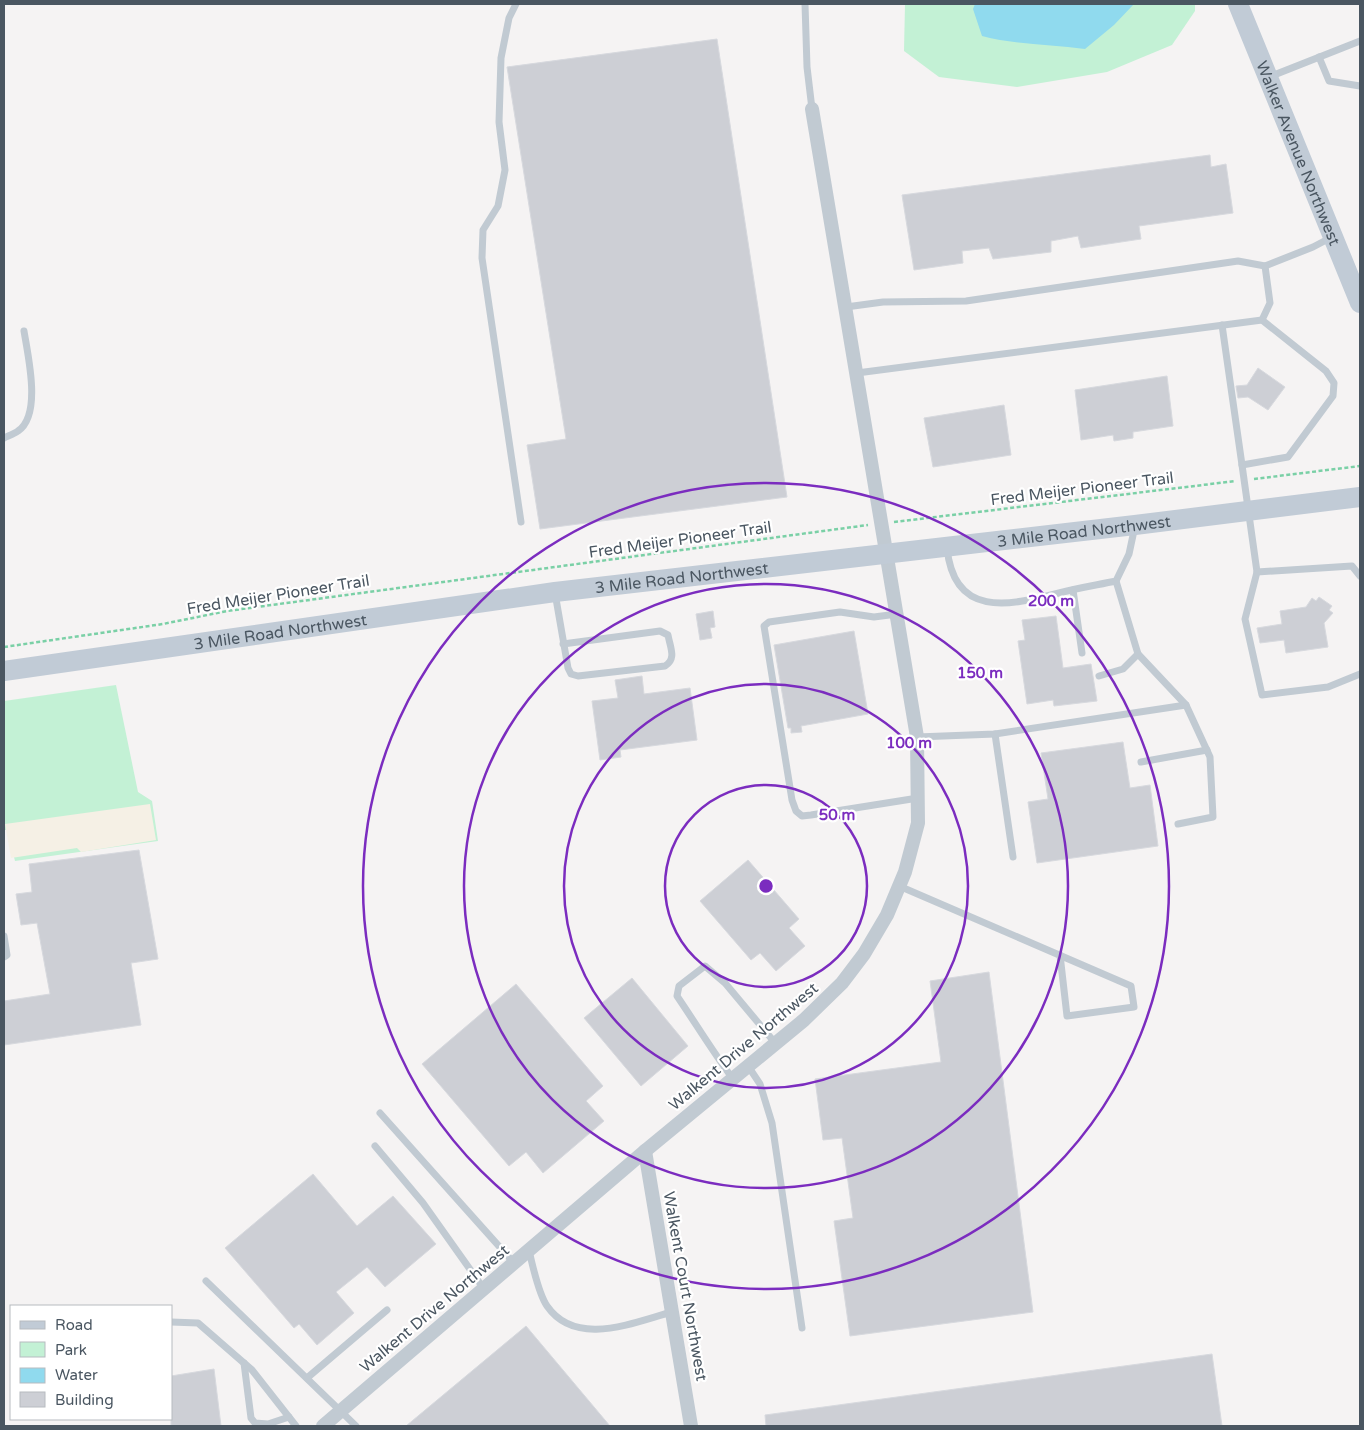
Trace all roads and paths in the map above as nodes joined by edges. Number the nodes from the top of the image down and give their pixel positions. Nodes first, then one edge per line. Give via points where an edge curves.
1 (516, 4) edge
2 (805, 4) edge
3 (1238, 4) edge
4 (1360, 41) edge
5 (1319, 57) junction
6 (1268, 77) junction
7 (1360, 86) edge
8 (812, 109) joint
9 (1334, 236) junction
10 (1265, 266) junction
11 (1360, 303) edge
12 (846, 307) junction
13 (1262, 320) junction
14 (1222, 325) junction
15 (24, 331) dead end
16 (857, 373) junction
17 (4, 438) edge
18 (1242, 465) junction
19 (1360, 466) edge
20 (1244, 480) junction
21 (1360, 497) edge
22 (1248, 511) junction
23 (521, 522) dead end
24 (883, 523) junction
25 (1135, 525) junction
26 (947, 547) junction
27 (888, 554) junction
28 (1257, 572) junction
29 (1360, 576) edge
30 (1116, 581) junction
31 (1073, 590) junction
32 (555, 592) junction
33 (898, 614) junction
34 (563, 644) junction
35 (4, 647) edge
36 (1082, 653) dead end
37 (1138, 654) junction
38 (4, 670) edge
39 (1360, 674) edge
40 (1099, 676) dead end
41 (1186, 705) junction
42 (996, 734) junction
43 (917, 737) junction
44 (1206, 750) junction
45 (1141, 762) dead end
46 (918, 798) junction
47 (1178, 824) dead end
48 (1013, 858) dead end
49 (899, 886) junction
50 (4, 936) edge
51 (1060, 955) junction
52 (4, 957) edge
53 (776, 1044) junction
54 (748, 1066) junction
55 (733, 1079) junction
56 (380, 1113) dead end
57 (375, 1146) dead end
58 (645, 1151) junction
59 (529, 1251) junction
60 (514, 1263) junction
61 (206, 1281) dead end
62 (484, 1289) junction
63 (387, 1310) dead end
64 (672, 1312) junction
65 (172, 1322) edge
66 (802, 1328) dead end
67 (244, 1364) junction
68 (307, 1378) junction
69 (341, 1410) junction
70 (289, 1417) junction
71 (296, 1426) edge
72 (323, 1426) edge
73 (356, 1426) edge
74 (691, 1426) edge

1 - 23 lane via 509,18 501,58 499,122 505,170 498,206 484,230 482,258
2 - 8 lane
3 - 6 main road, Walker Avenue Northwest
4 - 5 lane
5 - 6 lane
5 - 7 lane via 1329,82
6 - 9 main road, Walker Avenue Northwest
8 - 12 street, Walkent Drive Northwest
9 - 10 lane
9 - 11 main road, Walker Avenue Northwest
10 - 12 lane via 1238,261 966,301 882,302
10 - 13 lane via 1270,303
12 - 16 street, Walkent Drive Northwest
13 - 14 lane
13 - 18 lane via 1326,371 1334,383 1333,396 1288,457
14 - 16 lane
14 - 18 lane
15 - 17 lane via 31,380 30,414 19,431
16 - 24 street, Walkent Drive Northwest
18 - 20 lane
19 - 20 path, Fred Meijer Pioneer Trail
20 - 22 lane
20 - 24 path, Fred Meijer Pioneer Trail
21 - 22 main road, 3 Mile Road Northwest
22 - 25 main road, 3 Mile Road Northwest
22 - 28 lane
24 - 27 street, Walkent Drive Northwest
24 - 35 path, Fred Meijer Pioneer Trail via 246,608 163,624
25 - 26 main road, 3 Mile Road Northwest
25 - 30 lane via 1130,554
26 - 27 main road, 3 Mile Road Northwest
26 - 31 lane via 952,576 974,598 994,603 1015,603
27 - 32 main road, 3 Mile Road Northwest
27 - 33 street, Walkent Drive Northwest
28 - 29 lane via 1352,566
28 - 39 lane via 1245,619 1262,695 1328,687
30 - 31 lane
30 - 37 lane
31 - 36 lane
32 - 34 lane
32 - 38 main road, 3 Mile Road Northwest
33 - 43 street, Walkent Drive Northwest
33 - 46 lane via 874,617 840,612 769,622 764,626 796,811 802,816
34 - 34 lane via 570,674 578,676 665,666 673,657 668,635 660,631
37 - 40 lane via 1123,669
37 - 41 lane
41 - 42 lane
41 - 44 lane
42 - 43 lane
42 - 48 lane
43 - 46 street, Walkent Drive Northwest
44 - 45 lane
44 - 47 lane via 1210,757 1213,817
46 - 49 street, Walkent Drive Northwest via 918,823
49 - 51 lane
49 - 53 street, Walkent Drive Northwest via 887,916 842,983
50 - 52 lane
51 - 51 lane via 1131,986 1134,1007 1067,1016
53 - 54 street, Walkent Drive Northwest
53 - 55 lane via 725,983 705,966 689,976 678,986 678,996
54 - 55 street, Walkent Drive Northwest
54 - 66 lane via 760,1084 772,1123
55 - 58 street, Walkent Drive Northwest
56 - 60 lane
57 - 62 lane via 423,1203
58 - 59 street, Walkent Drive Northwest
58 - 64 street, Walkent Court Northwest
59 - 60 street, Walkent Drive Northwest
59 - 64 lane via 546,1304 556,1315 572,1324 594,1330 609,1329
60 - 62 street, Walkent Drive Northwest
61 - 68 lane
62 - 69 street, Walkent Drive Northwest
63 - 68 lane
64 - 74 street, Walkent Court Northwest
65 - 67 lane via 198,1323
67 - 70 lane
67 - 70 lane via 255,1423 268,1424
68 - 69 lane
69 - 72 street, Walkent Drive Northwest
69 - 73 lane
70 - 71 lane

